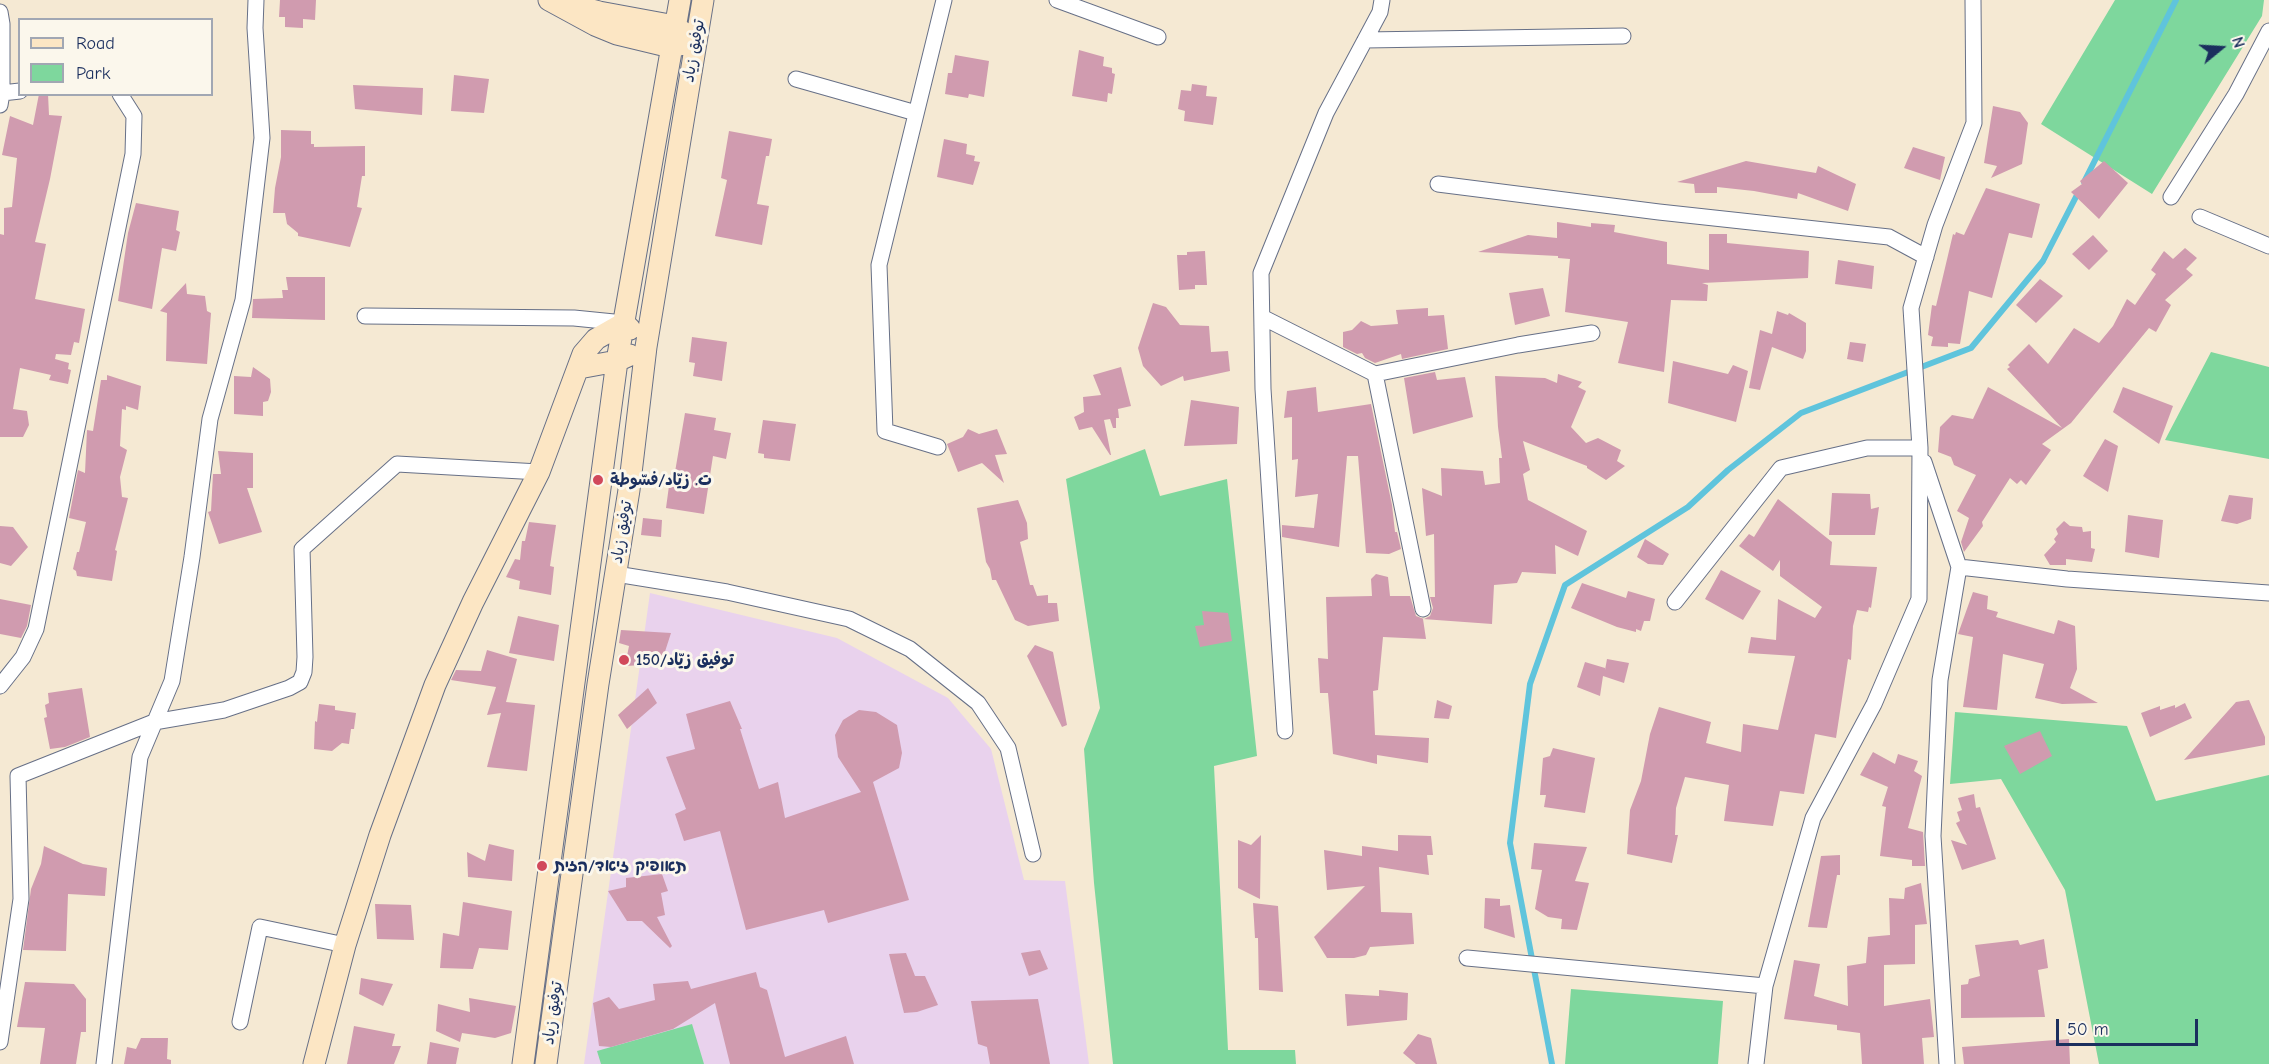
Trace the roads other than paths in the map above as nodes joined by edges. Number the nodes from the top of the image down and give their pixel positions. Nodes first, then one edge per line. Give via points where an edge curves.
1 (256, 0) edge
2 (549, 0) edge
3 (560, 0) edge
4 (680, 0) edge
5 (703, 0) edge
6 (944, 0) edge
7 (1057, 0) edge
8 (1382, 0) edge
9 (1972, 0) edge
10 (0, 12) edge
11 (675, 26) junction
12 (2269, 31) edge
13 (1623, 36) dead end
14 (1158, 37) dead end
15 (1365, 40) junction
16 (696, 41) junction
17 (671, 47) junction
18 (796, 79) dead end
19 (18, 92) edge
20 (121, 96) edge
21 (1, 99) edge
22 (916, 113) junction
23 (1438, 184) dead end
24 (2171, 197) dead end
25 (2200, 217) dead end
26 (2269, 246) edge
27 (1926, 257) junction
28 (365, 316) dead end
29 (1262, 317) junction
30 (624, 323) junction
31 (1592, 333) dead end
32 (646, 347) junction
33 (617, 361) junction
34 (579, 368) junction
35 (1375, 374) junction
36 (938, 447) dead end
37 (1920, 448) junction
38 (539, 472) junction
39 (1959, 567) junction
40 (616, 574) junction
41 (2269, 593) edge
42 (1675, 602) dead end
43 (1423, 609) dead end
44 (0, 686) edge
45 (153, 722) junction
46 (1285, 731) dead end
47 (1033, 854) dead end
48 (345, 945) junction
49 (1467, 958) dead end
50 (1765, 986) junction
51 (240, 1022) dead end
52 (0, 1042) edge
53 (104, 1064) edge
54 (314, 1064) edge
55 (523, 1064) edge
56 (546, 1064) edge
57 (1756, 1064) edge
58 (1947, 1064) edge

1 - 45 street via 262,138 243,300 210,419 172,681
2 - 17 main road via 617,34
3 - 11 main road via 599,12
4 - 11 main road, توفيق زياد
5 - 16 main road, توفيق زياد
6 - 22 street
7 - 14 street
8 - 15 street
9 - 27 street via 1974,123
10 - 21 street
11 - 16 main road
11 - 17 main road, توفيق زياد
12 - 24 street via 2236,94
13 - 15 street
15 - 29 street via 1326,113 1261,273
16 - 17 main road
16 - 32 main road, توفيق زياد
17 - 30 main road, توفيق زياد
18 - 22 street
19 - 21 street
20 - 44 street via 134,116 131,166 36,629 23,657
22 - 36 street via 879,265 885,431
23 - 27 street via 1889,237
25 - 26 street
27 - 37 street via 1911,308
28 - 30 street via 574,318
29 - 35 street
29 - 46 street
30 - 32 main road
30 - 33 main road, توفيق زياد
30 - 34 main road via 596,339 583,354
31 - 35 street
32 - 33 main road
32 - 40 main road, توفيق زياد
33 - 34 main road
33 - 55 main road, توفيق زياد
34 - 38 main road
35 - 43 street
37 - 39 street
37 - 42 street via 1867,448 1781,468
37 - 50 street via 1919,599 1874,704 1813,818
38 - 45 street via 397,464 302,549 305,657 300,682 224,710
38 - 48 main road via 435,685
39 - 41 street
39 - 58 street via 1940,680 1933,836
40 - 47 street via 727,592 849,619 910,649 978,704 1008,748
40 - 56 main road, توفيق زياد
45 - 52 street via 18,776 21,898
45 - 53 street via 140,757
48 - 51 street via 260,927
48 - 54 main road
49 - 50 street
50 - 57 street

